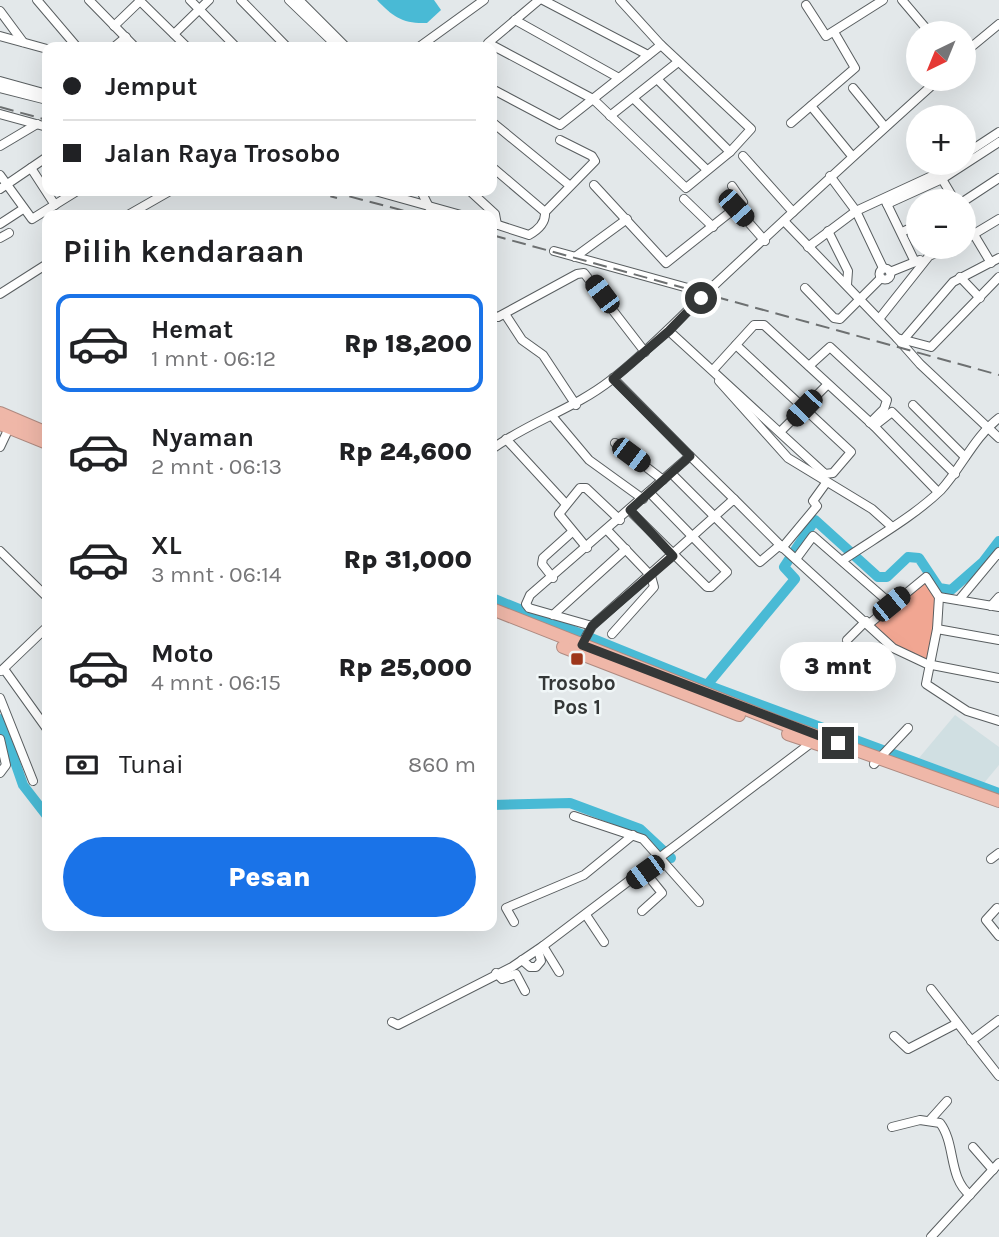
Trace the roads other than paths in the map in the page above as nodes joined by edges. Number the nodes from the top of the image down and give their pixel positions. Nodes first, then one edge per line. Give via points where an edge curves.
1 (37, 0) edge
2 (89, 0) edge
3 (139, 0) edge
4 (190, 0) edge
5 (209, 0) edge
6 (241, 0) edge
7 (289, 0) edge
8 (299, 0) edge
9 (484, 0) edge
10 (541, 0) edge
11 (620, 0) edge
12 (883, 0) edge
13 (902, 0) edge
14 (806, 5) dead end
15 (199, 9) junction
16 (0, 11) edge
17 (515, 20) junction
18 (920, 21) edge
19 (999, 24) edge
20 (114, 26) junction
21 (834, 32) junction
22 (174, 34) junction
23 (0, 36) edge
24 (125, 37) junction
25 (23, 42) junction
26 (73, 42) edge
27 (120, 42) edge
28 (130, 42) edge
29 (182, 42) edge
30 (231, 42) edge
31 (282, 42) edge
32 (335, 42) edge
33 (335, 42) edge
34 (426, 42) edge
35 (489, 42) edge
36 (976, 43) edge
37 (661, 45) junction
38 (42, 47) edge
39 (497, 48) edge
40 (648, 55) junction
41 (678, 62) junction
42 (619, 78) junction
43 (657, 79) junction
44 (0, 81) edge
45 (0, 88) edge
46 (853, 88) dead end
47 (25, 91) junction
48 (926, 91) edge
49 (497, 92) edge
50 (42, 93) edge
51 (42, 98) edge
52 (593, 99) junction
53 (634, 99) junction
54 (811, 106) junction
55 (0, 114) edge
56 (610, 116) junction
57 (791, 123) dead end
58 (37, 124) junction
59 (42, 126) edge
60 (497, 126) edge
61 (885, 127) junction
62 (999, 132) edge
63 (561, 140) dead end
64 (999, 142) edge
65 (976, 147) edge
66 (0, 149) edge
67 (730, 152) junction
68 (743, 156) dead end
69 (852, 156) junction
70 (42, 161) edge
71 (31, 167) junction
72 (707, 170) junction
73 (497, 171) edge
74 (0, 175) edge
75 (934, 175) edge
76 (830, 176) junction
77 (999, 178) edge
78 (943, 179) junction
79 (42, 184) edge
80 (569, 185) junction
81 (594, 185) dead end
82 (732, 186) dead end
83 (3, 187) edge
84 (948, 189) edge
85 (976, 193) edge
86 (49, 196) edge
87 (69, 196) edge
88 (162, 196) edge
89 (392, 196) edge
90 (424, 196) edge
91 (475, 196) edge
92 (684, 199) dead end
93 (886, 200) junction
94 (55, 205) junction
95 (429, 207) junction
96 (736, 208) junction
97 (23, 209) junction
98 (47, 210) edge
99 (138, 210) edge
100 (441, 210) edge
101 (491, 210) edge
102 (856, 211) junction
103 (545, 212) junction
104 (793, 212) junction
105 (42, 213) edge
106 (627, 219) junction
107 (999, 219) edge
108 (784, 221) junction
109 (0, 224) edge
110 (497, 225) edge
111 (713, 227) junction
112 (906, 230) edge
113 (828, 231) junction
114 (902, 232) junction
115 (9, 233) dead end
116 (976, 235) edge
117 (0, 238) edge
118 (976, 238) edge
119 (765, 241) junction
120 (808, 247) junction
121 (554, 251) dead end
122 (575, 257) junction
123 (922, 259) edge
124 (927, 259) edge
125 (995, 261) edge
126 (915, 262) junction
127 (42, 267) edge
128 (886, 270) junction
129 (960, 277) junction
130 (999, 277) edge
131 (847, 285) junction
132 (805, 288) dead end
133 (706, 293) junction
134 (0, 294) edge
135 (980, 298) junction
136 (860, 300) junction
137 (505, 314) junction
138 (497, 318) edge
139 (878, 319) junction
140 (669, 331) junction
141 (900, 338) junction
142 (736, 345) junction
143 (645, 352) junction
144 (809, 366) junction
145 (713, 370) junction
146 (613, 379) junction
147 (827, 384) junction
148 (576, 404) junction
149 (914, 405) dead end
150 (804, 408) junction
151 (0, 413) edge
152 (552, 416) junction
153 (999, 418) edge
154 (872, 424) junction
155 (4, 426) edge
156 (988, 427) junction
157 (42, 431) edge
158 (780, 432) junction
159 (999, 438) edge
160 (506, 439) junction
161 (42, 441) edge
162 (615, 443) dead end
163 (497, 445) edge
164 (0, 447) edge
165 (690, 456) junction
166 (965, 457) junction
167 (671, 473) junction
168 (955, 474) junction
169 (663, 480) junction
170 (826, 483) junction
171 (938, 492) junction
172 (646, 496) junction
173 (734, 499) junction
174 (565, 503) junction
175 (630, 510) junction
176 (714, 518) junction
177 (620, 520) junction
178 (891, 526) junction
179 (608, 531) junction
180 (572, 532) junction
181 (694, 538) junction
182 (587, 548) junction
183 (626, 549) junction
184 (0, 551) edge
185 (999, 552) edge
186 (788, 553) junction
187 (673, 556) junction
188 (844, 559) junction
189 (651, 576) junction
190 (553, 578) junction
191 (42, 588) edge
192 (939, 597) junction
193 (999, 597) edge
194 (959, 600) junction
195 (891, 604) junction
196 (995, 606) edge
197 (497, 611) edge
198 (553, 615) junction
199 (497, 620) edge
200 (867, 623) junction
201 (937, 629) junction
202 (42, 632) edge
203 (612, 634) dead end
204 (586, 636) junction
205 (847, 640) dead end
206 (999, 640) edge
207 (927, 664) junction
208 (2, 671) edge
209 (999, 678) edge
210 (0, 698) edge
211 (999, 721) edge
212 (42, 723) edge
213 (908, 728) dead end
214 (0, 739) edge
215 (811, 743) junction
216 (881, 757) junction
217 (0, 773) edge
218 (33, 781) dead end
219 (999, 802) edge
220 (999, 809) edge
221 (574, 816) dead end
222 (633, 835) junction
223 (666, 855) junction
224 (645, 872) junction
225 (699, 902) dead end
226 (997, 908) edge
227 (642, 911) dead end
228 (586, 915) junction
229 (514, 922) dead end
230 (999, 935) edge
231 (604, 942) dead end
232 (540, 948) junction
233 (522, 960) junction
234 (559, 972) dead end
235 (496, 973) junction
236 (931, 989) dead end
237 (525, 991) dead end
238 (999, 1020) edge
239 (392, 1022) dead end
240 (957, 1024) junction
241 (894, 1036) dead end
242 (971, 1041) junction
243 (999, 1076) edge
244 (947, 1101) dead end
245 (930, 1120) junction
246 (892, 1127) dead end
247 (973, 1147) dead end
248 (996, 1166) edge
249 (968, 1197) junction
250 (933, 1236) edge

1 - 26 street
2 - 20 street
3 - 20 street
3 - 22 street
4 - 15 street
5 - 15 street
6 - 31 street
7 - 32 street
8 - 33 street
9 - 34 street
10 - 17 street
10 - 40 street
11 - 37 street
12 - 21 street
13 - 18 street
14 - 21 street via 824,35
15 - 22 street
15 - 30 street
16 - 25 street
17 - 35 street
17 - 42 street
19 - 36 street
20 - 24 street
21 - 54 street via 855,68
22 - 29 street
23 - 25 street
24 - 27 street
24 - 28 street
25 - 38 street
37 - 40 street
37 - 41 street
39 - 52 street
40 - 42 street
41 - 43 street
41 - 67 street via 751,129
42 - 52 street
43 - 53 street
43 - 67 street
44 - 47 street
45 - 47 street
46 - 61 street
47 - 50 street
47 - 51 street
48 - 61 street
49 - 52 street via 560,125
52 - 56 street
53 - 56 street
53 - 72 street
54 - 57 street
54 - 69 street
55 - 58 street
56 - 72 street via 686,188
58 - 59 street
58 - 66 street
60 - 80 street
61 - 69 street
62 - 65 street
63 - 80 street via 594,159
64 - 78 street
67 - 72 street
68 - 104 street
69 - 76 street
70 - 71 street
71 - 79 street
71 - 83 street
73 - 103 street
74 - 83 street
75 - 93 street
76 - 102 street
76 - 104 street
77 - 85 street
78 - 84 street
78 - 93 street
80 - 103 street
81 - 106 street
82 - 96 street via 744,200
83 - 97 street
86 - 94 street
87 - 94 street
88 - 99 street
89 - 95 street
90 - 95 street
91 - 101 street
92 - 111 street
93 - 102 street
93 - 114 street
94 - 98 street
95 - 100 street
96 - 111 street
96 - 119 street
97 - 105 street via 32,219
97 - 109 street
102 - 113 street
102 - 128 street
103 - 110 street via 544,222 528,235
104 - 108 street
106 - 111 street via 666,263
106 - 122 street
107 - 116 street
108 - 119 street
108 - 120 street
112 - 114 street
113 - 120 street
113 - 131 street via 848,271
114 - 126 street
115 - 117 street
118 - 125 street
119 - 133 street
120 - 131 street
121 - 122 street
122 - 133 street
123 - 126 street
124 - 139 street
125 - 129 street
126 - 128 street
127 - 134 street
128 - 136 street via 888,278 881,278
129 - 135 street
129 - 141 street
130 - 135 street
131 - 136 street
132 - 136 street via 838,319
133 - 140 street
135 - 141 street via 934,347
136 - 139 street
137 - 138 street
137 - 143 street via 584,273
137 - 148 street via 522,340 543,355
139 - 141 street
140 - 143 street
140 - 145 street
141 - 156 street via 920,365
142 - 144 street via 754,325 762,324
142 - 145 street
142 - 150 street
143 - 146 street
144 - 147 street
144 - 154 street via 830,347 887,400
145 - 158 street
145 - 170 street via 780,450
146 - 148 street
146 - 165 street
147 - 150 street
147 - 154 street
148 - 152 street
149 - 166 street
150 - 158 street
150 - 158 street via 851,455 828,475
151 - 157 highway
152 - 160 street
152 - 172 street via 589,460
153 - 156 street
154 - 168 street via 892,412
154 - 171 street
155 - 161 highway
155 - 164 street
156 - 159 street
156 - 166 street
160 - 163 street
160 - 174 street
162 - 169 street
165 - 167 street
165 - 173 street
166 - 168 street
167 - 169 street
167 - 176 street
168 - 171 street
169 - 172 street
170 - 178 street via 872,509
170 - 186 street
171 - 178 street
172 - 175 street
172 - 181 street
173 - 176 street
173 - 186 street
174 - 177 street via 584,487
174 - 180 street via 559,514
175 - 177 street
175 - 187 street
176 - 181 street
176 - 186 street via 761,563
177 - 179 street
178 - 188 street
179 - 182 street
179 - 183 street
180 - 182 street
180 - 190 street via 543,558 542,564
181 - 187 street
181 - 187 street via 727,571 711,587
182 - 190 street
183 - 189 street
183 - 198 street
184 - 191 street
185 - 194 street
186 - 188 street via 813,536
186 - 200 street
187 - 189 street
188 - 195 street
189 - 203 street via 654,587 650,595
189 - 204 street
190 - 198 street via 526,604
192 - 194 street
192 - 195 street via 925,577
192 - 201 street
193 - 196 street
194 - 196 street
195 - 200 street
197 - 204 highway
198 - 204 street
199 - 215 highway
200 - 205 street
200 - 207 street via 893,648
201 - 206 street
201 - 207 street
202 - 208 street
204 - 216 highway
207 - 209 street
207 - 211 street via 927,686 972,714
208 - 212 street
210 - 218 street
213 - 216 street
214 - 217 street via 6,767
215 - 216 highway
215 - 223 street
216 - 219 highway
216 - 220 highway
221 - 222 street
222 - 223 street
222 - 229 street via 584,875 506,908
223 - 224 street
223 - 225 street
224 - 227 street via 662,893
224 - 228 street
226 - 230 street via 986,919
228 - 231 street
228 - 232 street
232 - 233 street
232 - 233 street via 541,961 536,967
232 - 234 street
233 - 235 street
235 - 237 street via 502,979 516,974
235 - 239 street via 398,1025
236 - 240 street
238 - 242 street
240 - 241 street via 908,1049
240 - 242 street
242 - 243 street
244 - 245 street
245 - 246 street
245 - 249 street via 945,1129
247 - 248 street
248 - 249 street
249 - 250 street

